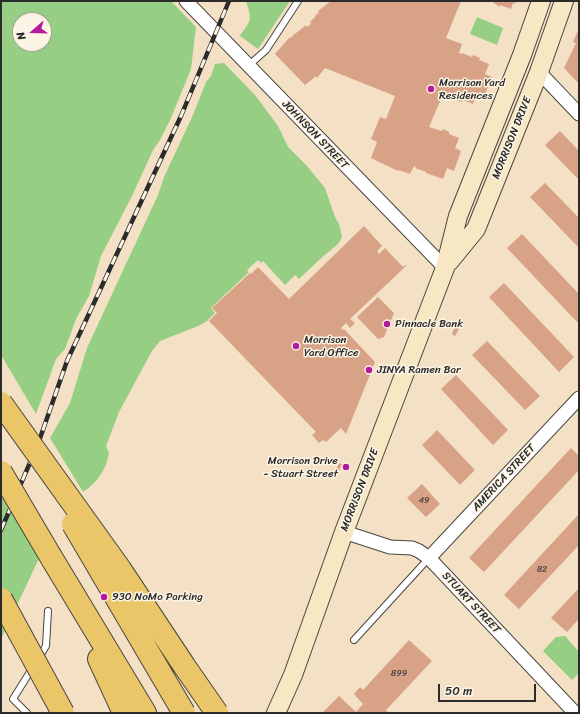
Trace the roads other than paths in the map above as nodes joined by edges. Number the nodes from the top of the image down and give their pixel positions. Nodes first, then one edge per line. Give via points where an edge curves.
1 (186, 1) edge
2 (298, 1) edge
3 (541, 1) edge
4 (564, 1) edge
5 (248, 66) junction
6 (539, 72) junction
7 (579, 114) edge
8 (445, 268) junction
9 (1, 403) edge
10 (577, 405) edge
11 (1, 472) edge
12 (344, 532) junction
13 (51, 557) junction
14 (429, 558) junction
15 (1, 599) edge
16 (48, 611) dead end
17 (354, 640) dead end
18 (27, 713) edge
19 (63, 713) edge
20 (124, 713) edge
21 (145, 713) edge
22 (184, 713) edge
23 (217, 713) edge
24 (276, 713) edge
25 (575, 713) edge

1 - 5 street, JOHNSON STREET
2 - 5 lane via 266,50
3 - 8 main road, MORRISON DRIVE via 458,216
4 - 6 main road, MORRISON DRIVE
5 - 8 street, JOHNSON STREET
6 - 7 street
6 - 8 main road, MORRISON DRIVE via 476,229
8 - 12 main road, MORRISON DRIVE
9 - 22 highway, bridge
9 - 23 highway, bridge via 120,569
10 - 14 street, AMERICA STREET
11 - 13 highway, bridge
12 - 14 street, STUART STREET via 390,547 412,548
12 - 24 main road, MORRISON DRIVE via 293,675
13 - 20 highway
13 - 21 highway
14 - 17 lane
14 - 25 street, STUART STREET
15 - 19 highway, bridge
16 - 18 lane via 46,646 13,699

